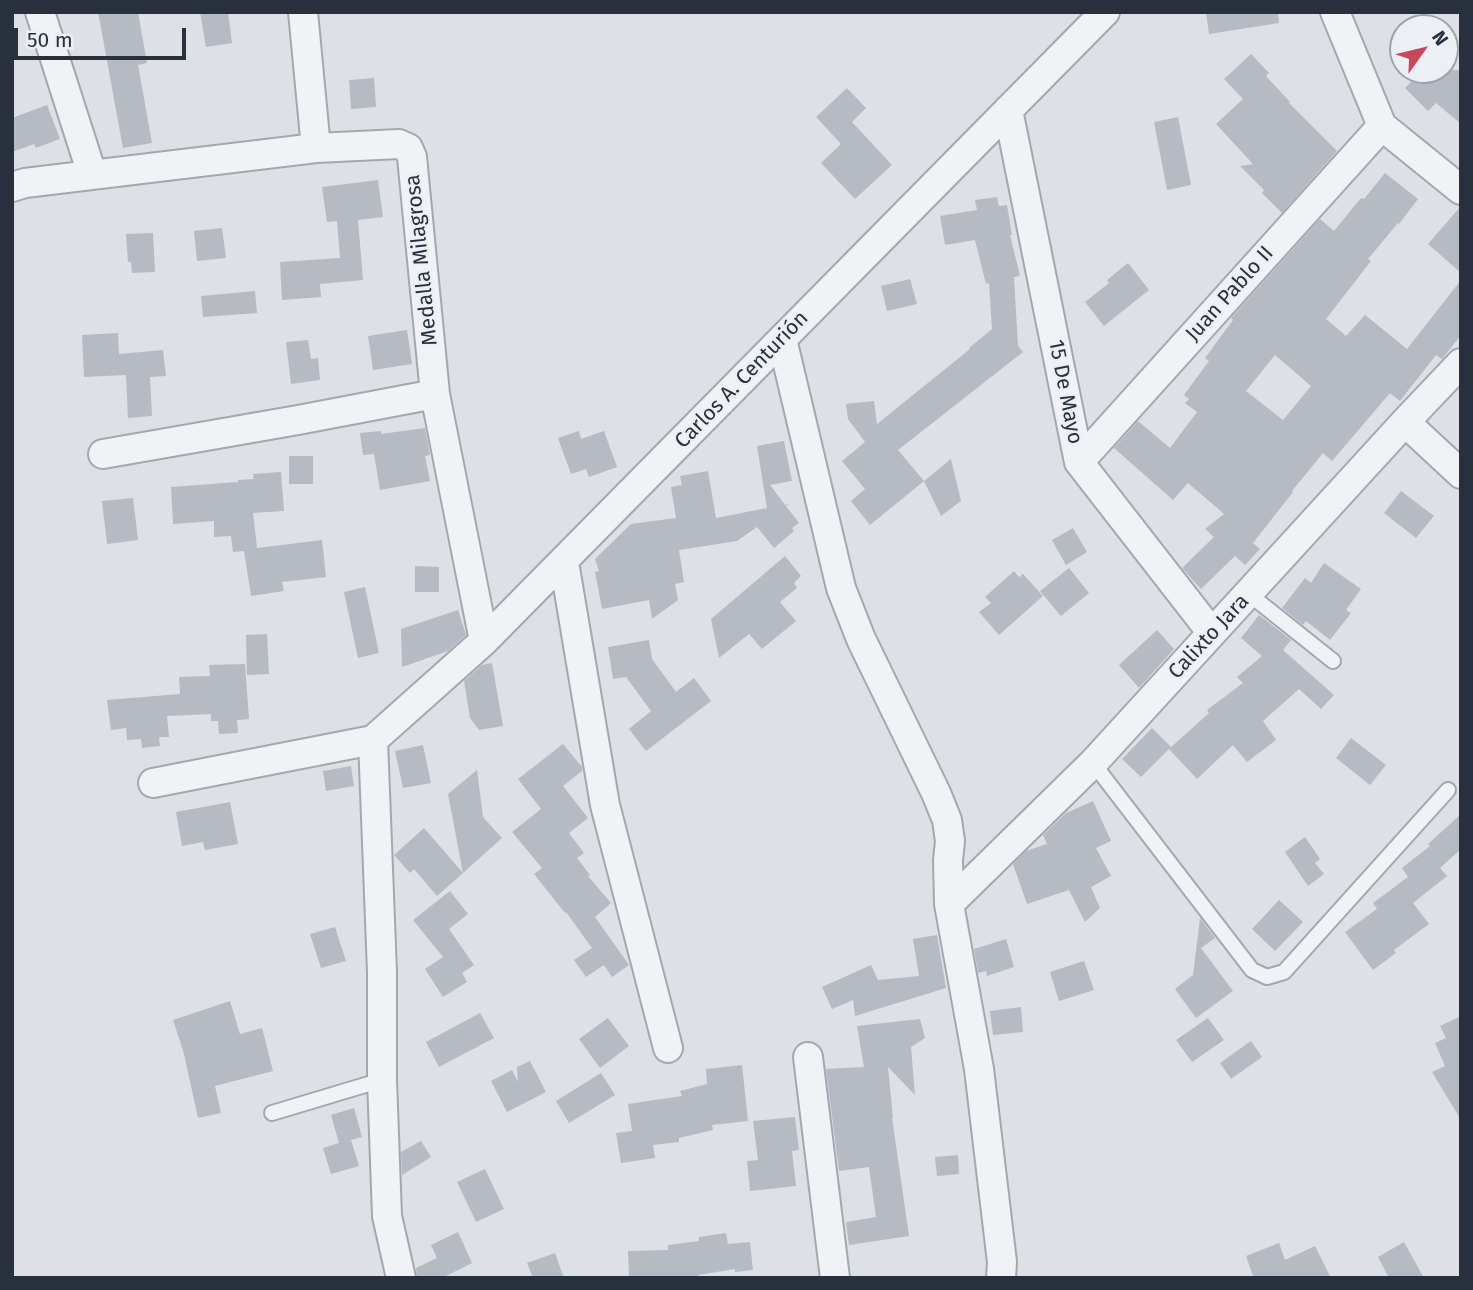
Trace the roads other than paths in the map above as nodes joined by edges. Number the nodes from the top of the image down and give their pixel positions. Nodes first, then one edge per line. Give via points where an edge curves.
1 (40, 12) edge
2 (303, 12) edge
3 (1105, 12) edge
4 (1335, 12) edge
5 (1008, 110) junction
6 (1382, 126) junction
7 (316, 148) junction
8 (92, 174) junction
9 (12, 187) edge
10 (1461, 190) edge
11 (782, 339) junction
12 (1461, 362) edge
13 (435, 394) junction
14 (1405, 422) junction
15 (103, 454) dead end
16 (1079, 463) junction
17 (1461, 474) edge
18 (564, 562) junction
19 (1249, 594) junction
20 (1212, 633) junction
21 (484, 641) junction
22 (1333, 662) dead end
23 (373, 740) junction
24 (1093, 762) junction
25 (153, 783) dead end
26 (1448, 790) dead end
27 (949, 904) junction
28 (668, 1048) dead end
29 (808, 1057) dead end
30 (382, 1080) junction
31 (272, 1113) dead end
32 (401, 1278) edge
33 (835, 1278) edge
34 (1001, 1278) edge

1 - 8 street
2 - 7 street
3 - 5 street, Carlos A. Centurión
4 - 6 street
5 - 11 street, Carlos A. Centurión
5 - 16 street, 15 De Mayo
6 - 10 street
6 - 16 street, Juan Pablo II
7 - 8 street, Medalla Milagrosa
7 - 13 street, Medalla Milagrosa via 399,144 408,148
8 - 9 street, Medalla Milagrosa
11 - 18 street, Carlos A. Centurión
11 - 27 street via 841,588 947,820
12 - 14 street, Calixto Jara
13 - 15 street
13 - 21 street, Medalla Milagrosa
14 - 17 street
14 - 19 street, Calixto Jara
16 - 20 street, 15 De Mayo
18 - 21 street, Carlos A. Centurión
18 - 28 street via 605,805
19 - 20 street, Calixto Jara
19 - 22 lane
20 - 24 street, Calixto Jara
21 - 23 street, Carlos A. Centurión
23 - 25 street
23 - 30 street
24 - 26 lane via 1252,970 1266,977 1284,972
24 - 27 street, Calixto Jara
27 - 34 street via 979,1069
29 - 33 street
30 - 31 lane
30 - 32 street via 387,1216

